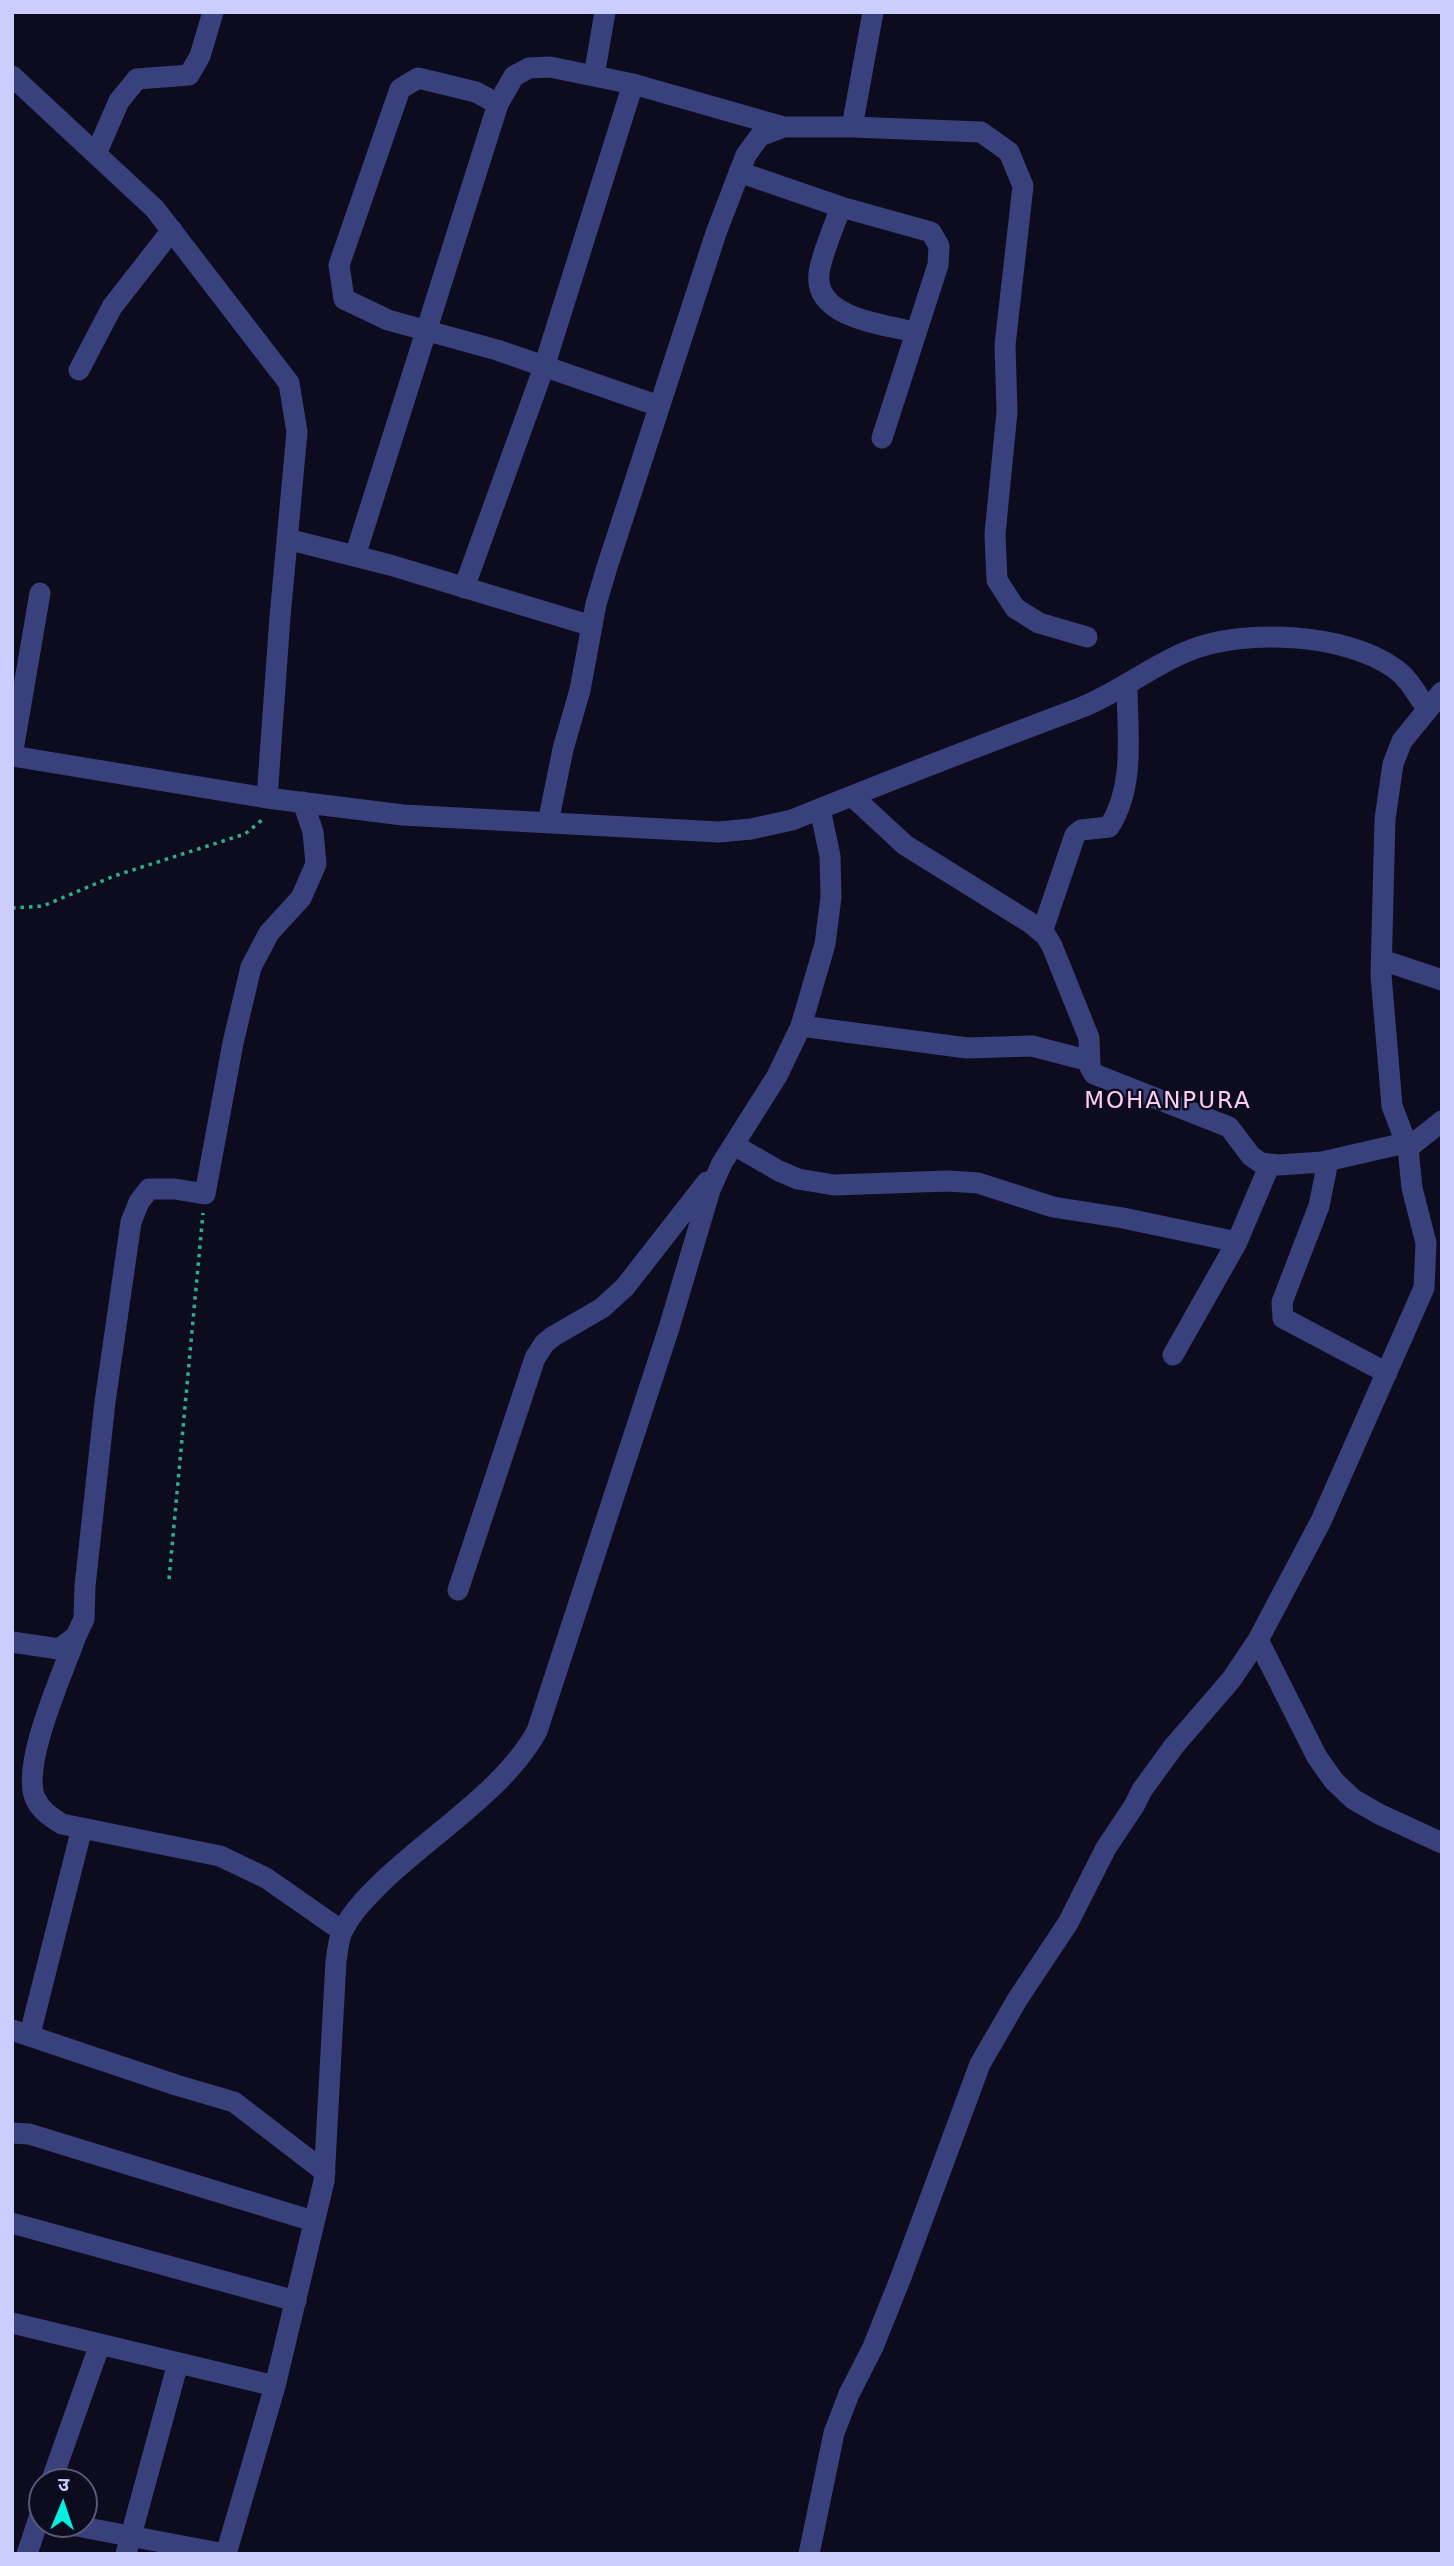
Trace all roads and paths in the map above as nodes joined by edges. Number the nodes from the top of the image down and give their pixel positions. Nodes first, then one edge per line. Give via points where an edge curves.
1 (213, 12) edge
2 (605, 12) edge
3 (873, 12) edge
4 (12, 76) edge
5 (594, 76) junction
6 (634, 84) junction
7 (498, 104) junction
8 (784, 127) junction
9 (852, 127) junction
10 (96, 155) junction
11 (739, 172) junction
12 (841, 207) junction
13 (172, 230) junction
14 (426, 331) junction
15 (916, 332) junction
16 (544, 367) junction
17 (79, 370) dead end
18 (659, 406) junction
19 (881, 438) dead end
20 (287, 538) junction
21 (355, 556) junction
22 (464, 588) junction
23 (40, 593) dead end
24 (592, 626) junction
25 (1087, 637) dead end
26 (1127, 684) junction
27 (1442, 692) edge
28 (1427, 709) junction
29 (12, 756) edge
30 (852, 796) junction
31 (267, 798) junction
32 (303, 802) junction
33 (820, 808) junction
34 (548, 823) junction
35 (12, 908) edge
36 (1042, 932) junction
37 (1382, 960) junction
38 (1442, 981) edge
39 (801, 1026) junction
40 (1090, 1061) junction
41 (1442, 1121) edge
42 (1407, 1146) junction
43 (728, 1154) junction
44 (1328, 1161) junction
45 (1270, 1164) junction
46 (205, 1194) junction
47 (1432, 1225) edge
48 (1237, 1242) junction
49 (1172, 1355) dead end
50 (1387, 1373) junction
51 (169, 1579) dead end
52 (458, 1591) dead end
53 (76, 1636) junction
54 (1258, 1640) junction
55 (12, 1642) edge
56 (82, 1828) junction
57 (1442, 1843) edge
58 (342, 1931) junction
59 (21, 2032) edge
60 (12, 2133) edge
61 (325, 2172) junction
62 (313, 2221) junction
63 (12, 2223) edge
64 (296, 2301) junction
65 (12, 2323) edge
66 (100, 2344) junction
67 (178, 2363) junction
68 (275, 2386) junction
69 (56, 2468) edge
70 (98, 2535) edge
71 (129, 2546) edge
72 (225, 2554) edge
73 (809, 2554) edge

1 - 10 street via 200,56 189,75 137,79 119,101
2 - 5 street
3 - 9 street
4 - 10 street
5 - 6 street
5 - 7 street via 550,67 529,68 514,76
6 - 8 street
6 - 16 street
7 - 14 street
7 - 14 street via 477,92 418,78 400,89 339,265 344,299 388,320
8 - 9 street
8 - 11 street via 760,136
9 - 25 street via 981,132 1009,152 1023,186 1005,345 1007,412 995,534 997,580 1015,608 1039,623
10 - 13 street
11 - 12 street
11 - 18 street
12 - 15 street via 819,274 821,292 833,306 853,317
12 - 15 street via 931,232 939,246 938,265
13 - 17 street via 111,307
13 - 20 street via 289,383 297,432
14 - 16 street
14 - 21 street
15 - 19 street
16 - 18 street
16 - 22 street
18 - 24 street
20 - 21 street
20 - 31 street
21 - 22 street
22 - 24 street
23 - 29 street
24 - 34 street
26 - 28 street via 1187,651 1217,641 1283,637 1368,653 1395,669
26 - 30 street via 1088,705
26 - 36 street via 1124,792 1109,827 1075,835
27 - 28 street
28 - 37 street via 1402,741 1393,764 1385,819
29 - 31 street
30 - 33 street
30 - 36 street via 905,845
31 - 32 street
31 - 35 path via 263,819 245,834 114,876 43,906
32 - 34 street via 403,815
32 - 46 street via 313,832 316,863 301,898 269,933 251,967
33 - 34 street via 792,820 719,832
33 - 39 street via 830,856 831,897 825,944
36 - 40 street via 1089,1038
37 - 38 street
37 - 42 street via 1392,1106
39 - 40 street via 967,1048 1032,1046
39 - 43 street via 777,1076
40 - 45 street via 1094,1074 1229,1127 1251,1156
41 - 42 street
42 - 44 street
42 - 47 street via 1412,1188
43 - 48 street via 798,1179 834,1185 978,1183 1052,1208
43 - 52 street via 625,1287 602,1308 544,1343 535,1358
43 - 58 street via 710,1190 670,1328 537,1731 505,1774 390,1874 359,1905
44 - 45 street
44 - 50 street via 1319,1206 1282,1302 1283,1318
45 - 48 street
46 - 51 path
46 - 53 street via 149,1189 131,1222 105,1402 84,1619
47 - 50 street via 1426,1243 1424,1288
48 - 49 street
50 - 54 street via 1321,1521
53 - 55 street via 59,1649
53 - 56 street via 35,1756 32,1780 42,1810 62,1824
54 - 57 street via 1317,1757 1334,1781 1379,1814
54 - 73 street via 1142,1790 1106,1847 1068,1923 981,2064 901,2277 834,2433
56 - 58 street via 220,1856 265,1878
56 - 59 street
58 - 61 street via 336,1961
59 - 61 street via 234,2102
60 - 62 street via 29,2134
61 - 62 street
62 - 64 street
63 - 64 street
64 - 68 street
65 - 66 street
66 - 67 street
66 - 69 street
67 - 68 street
67 - 71 street
68 - 72 street
70 - 71 street
71 - 72 street

